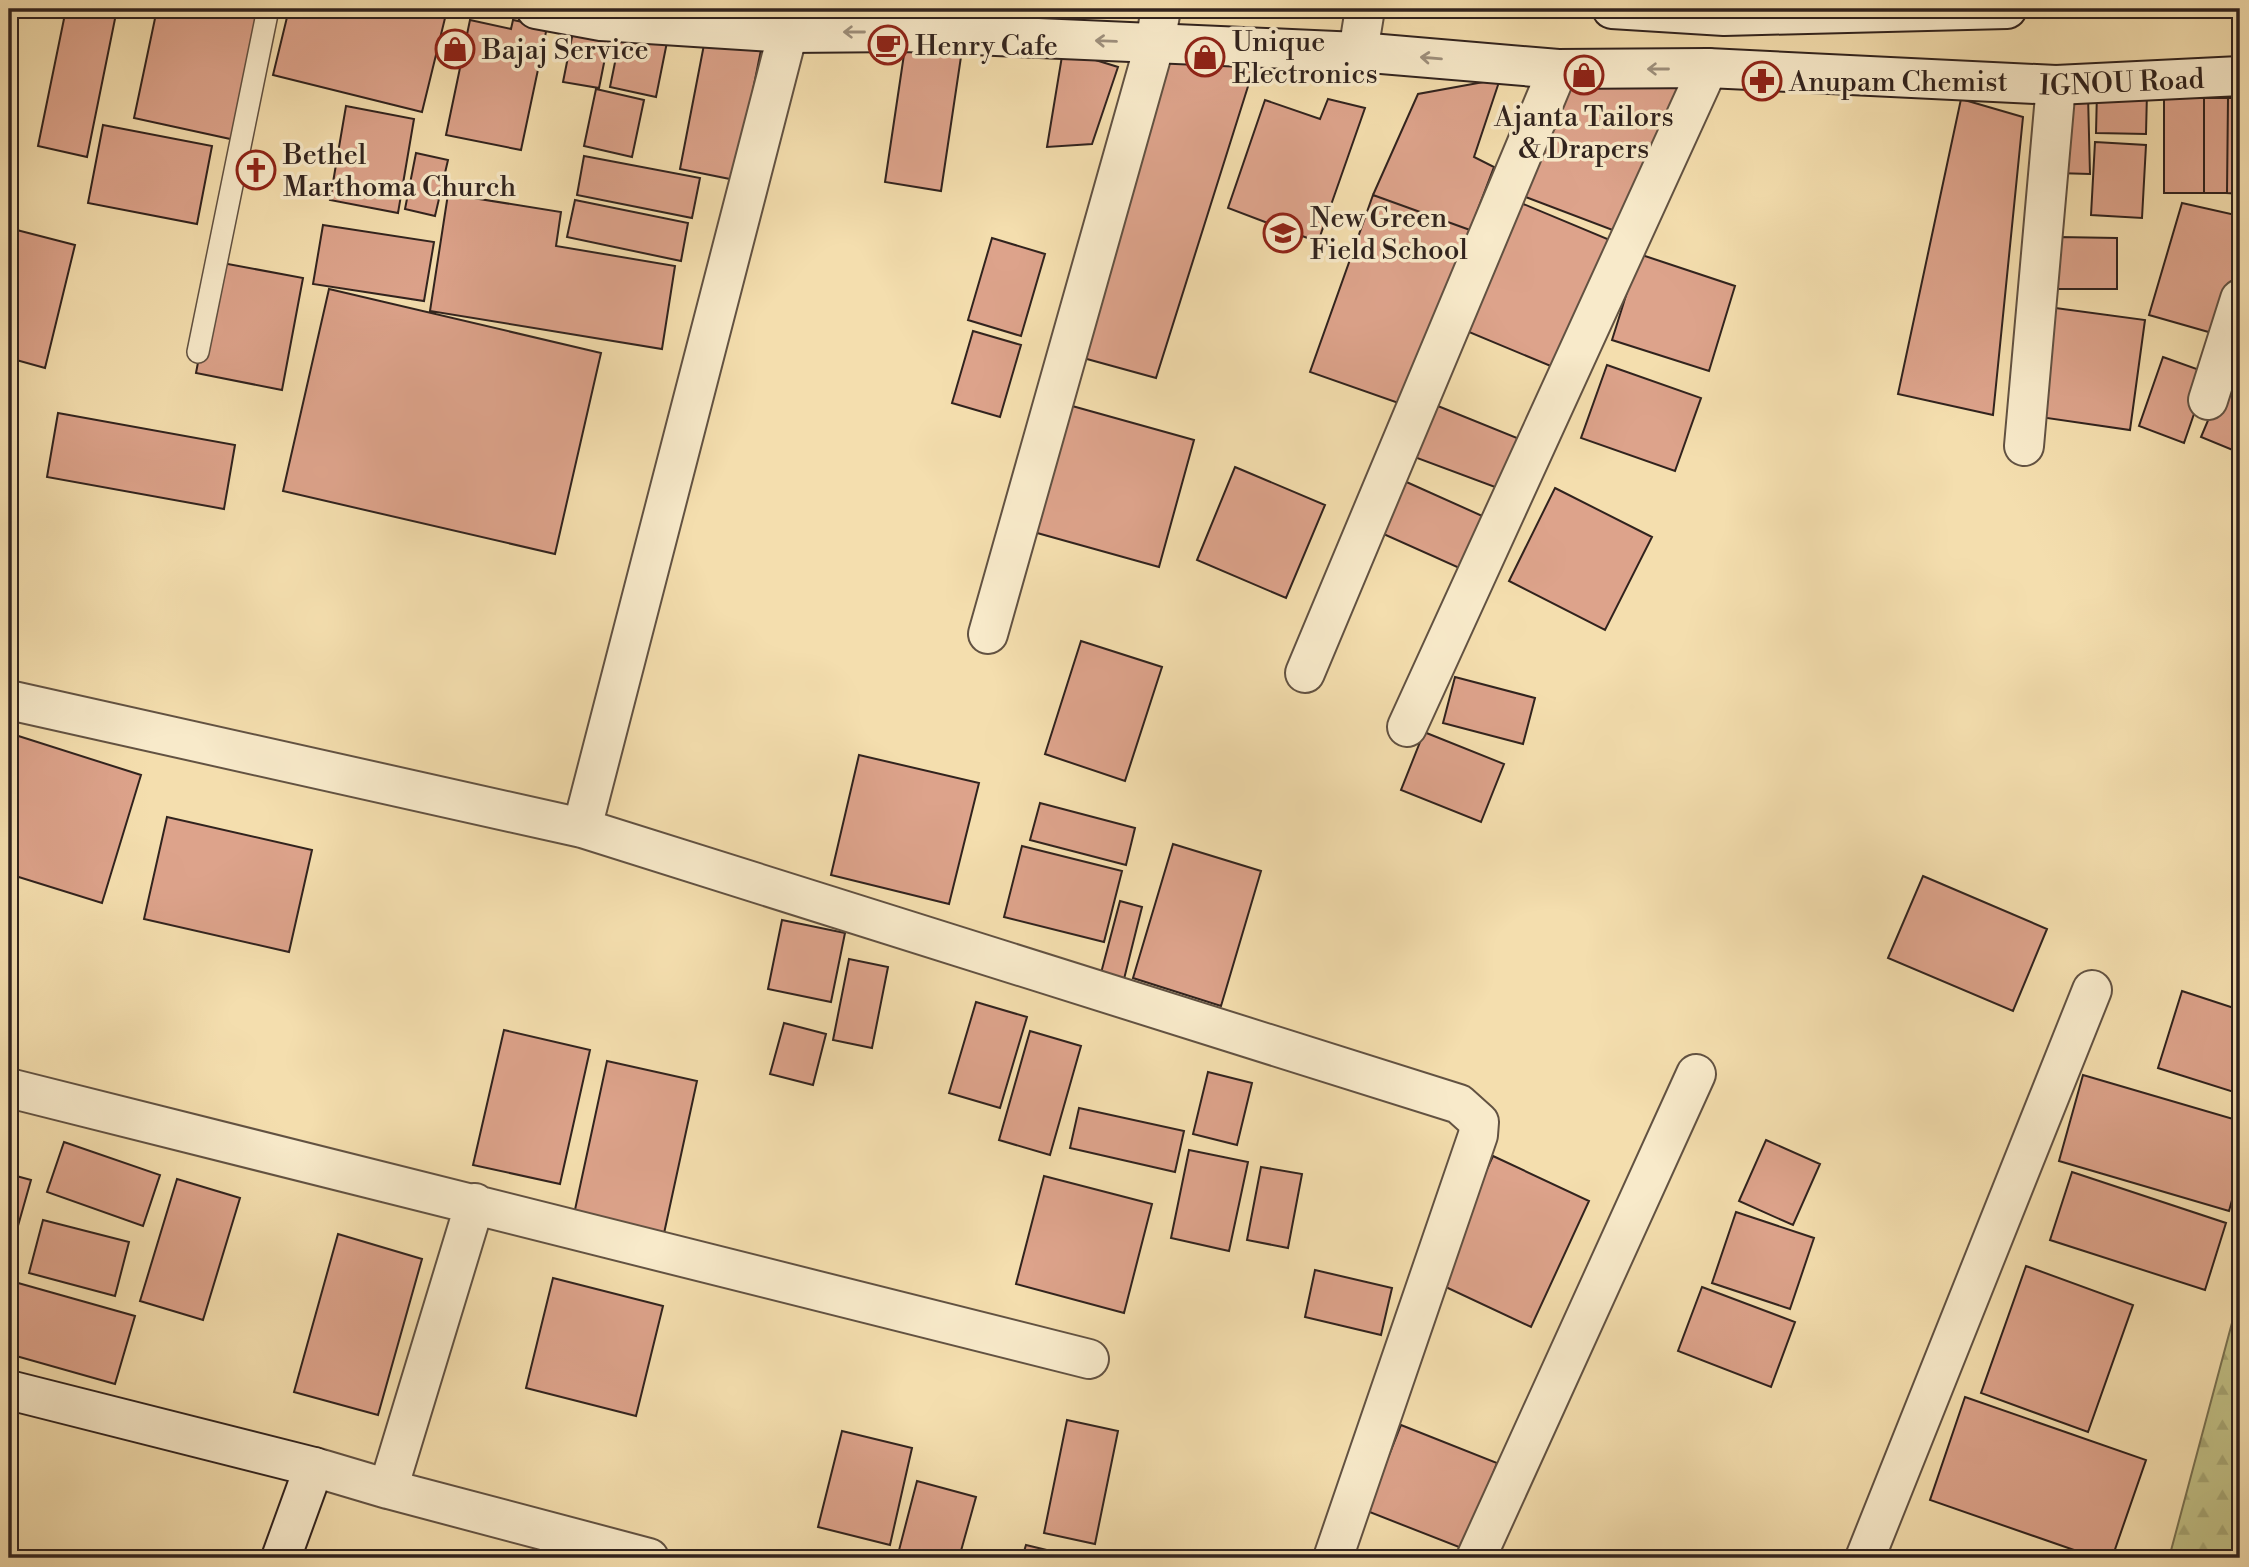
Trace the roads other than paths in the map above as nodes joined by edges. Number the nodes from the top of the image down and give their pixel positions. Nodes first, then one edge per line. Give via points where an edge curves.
1 (268, 9) edge
2 (1365, 9) edge
3 (1612, 9) edge
4 (2007, 9) edge
5 (561, 11) edge
6 (791, 21) edge
7 (1158, 26) edge
8 (1359, 52) junction
9 (1708, 68) junction
10 (1558, 69) junction
11 (2240, 76) edge
12 (2056, 85) junction
13 (2240, 299) edge
14 (198, 352) dead end
15 (2208, 400) dead end
16 (2024, 446) dead end
17 (988, 634) dead end
18 (1305, 673) dead end
19 (9, 700) edge
20 (1407, 727) dead end
21 (582, 828) junction
22 (2092, 989) dead end
23 (1696, 1074) dead end
24 (9, 1088) edge
25 (475, 1203) junction
26 (1088, 1359) dead end
27 (9, 1390) edge
28 (314, 1468) junction
29 (388, 1489) junction
30 (281, 1558) edge
31 (649, 1558) edge
32 (1333, 1558) edge
33 (1476, 1558) edge
34 (1865, 1558) edge

1 - 14 lane
2 - 8 street
3 - 4 street via 1724,16
5 - 6 street, IGNOU Road via 601,21
7 -> 6 street, IGNOU Road via 905,32
6 - 21 street
7 - 8 street, IGNOU Road
7 - 17 street
10 -> 8 street, IGNOU Road
9 -> 10 street, IGNOU Road
9 - 12 street, IGNOU Road
9 - 20 street
10 - 18 street
11 - 12 street, IGNOU Road
12 - 16 street
13 - 15 street
19 - 21 street
21 - 32 street via 1459,1104 1471,1112 1479,1122 1478,1135
22 - 34 street
23 - 33 street
24 - 25 street
25 - 26 street
25 - 29 street
27 - 28 street
28 - 29 street
28 - 30 street
29 - 31 street

